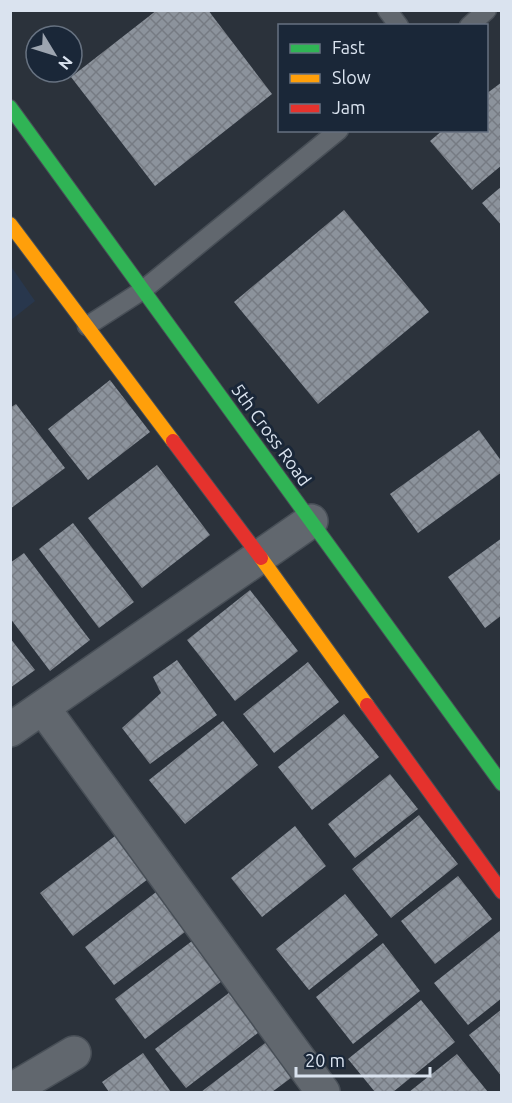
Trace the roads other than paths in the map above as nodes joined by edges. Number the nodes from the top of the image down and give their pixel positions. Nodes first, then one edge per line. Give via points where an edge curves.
1 (387, 10) edge
2 (487, 10) edge
3 (398, 24) edge
4 (471, 24) edge
5 (10, 107) edge
6 (337, 132) edge
7 (10, 224) edge
8 (143, 290) junction
9 (87, 326) junction
10 (310, 520) junction
11 (260, 557) junction
12 (43, 708) junction
13 (10, 730) edge
14 (501, 784) edge
15 (501, 892) edge
16 (74, 1053) dead end
17 (10, 1091) edge
18 (323, 1092) edge

1 - 3 lane
2 - 4 lane
5 - 8 street, 5th Cross Road
6 - 8 lane
7 - 9 street
8 - 9 lane
8 - 10 street, 5th Cross Road
9 - 11 street
10 - 11 street
10 - 14 street, 5th Cross Road
11 - 12 street
11 - 15 street
12 - 13 street
12 - 18 street
16 - 17 street

